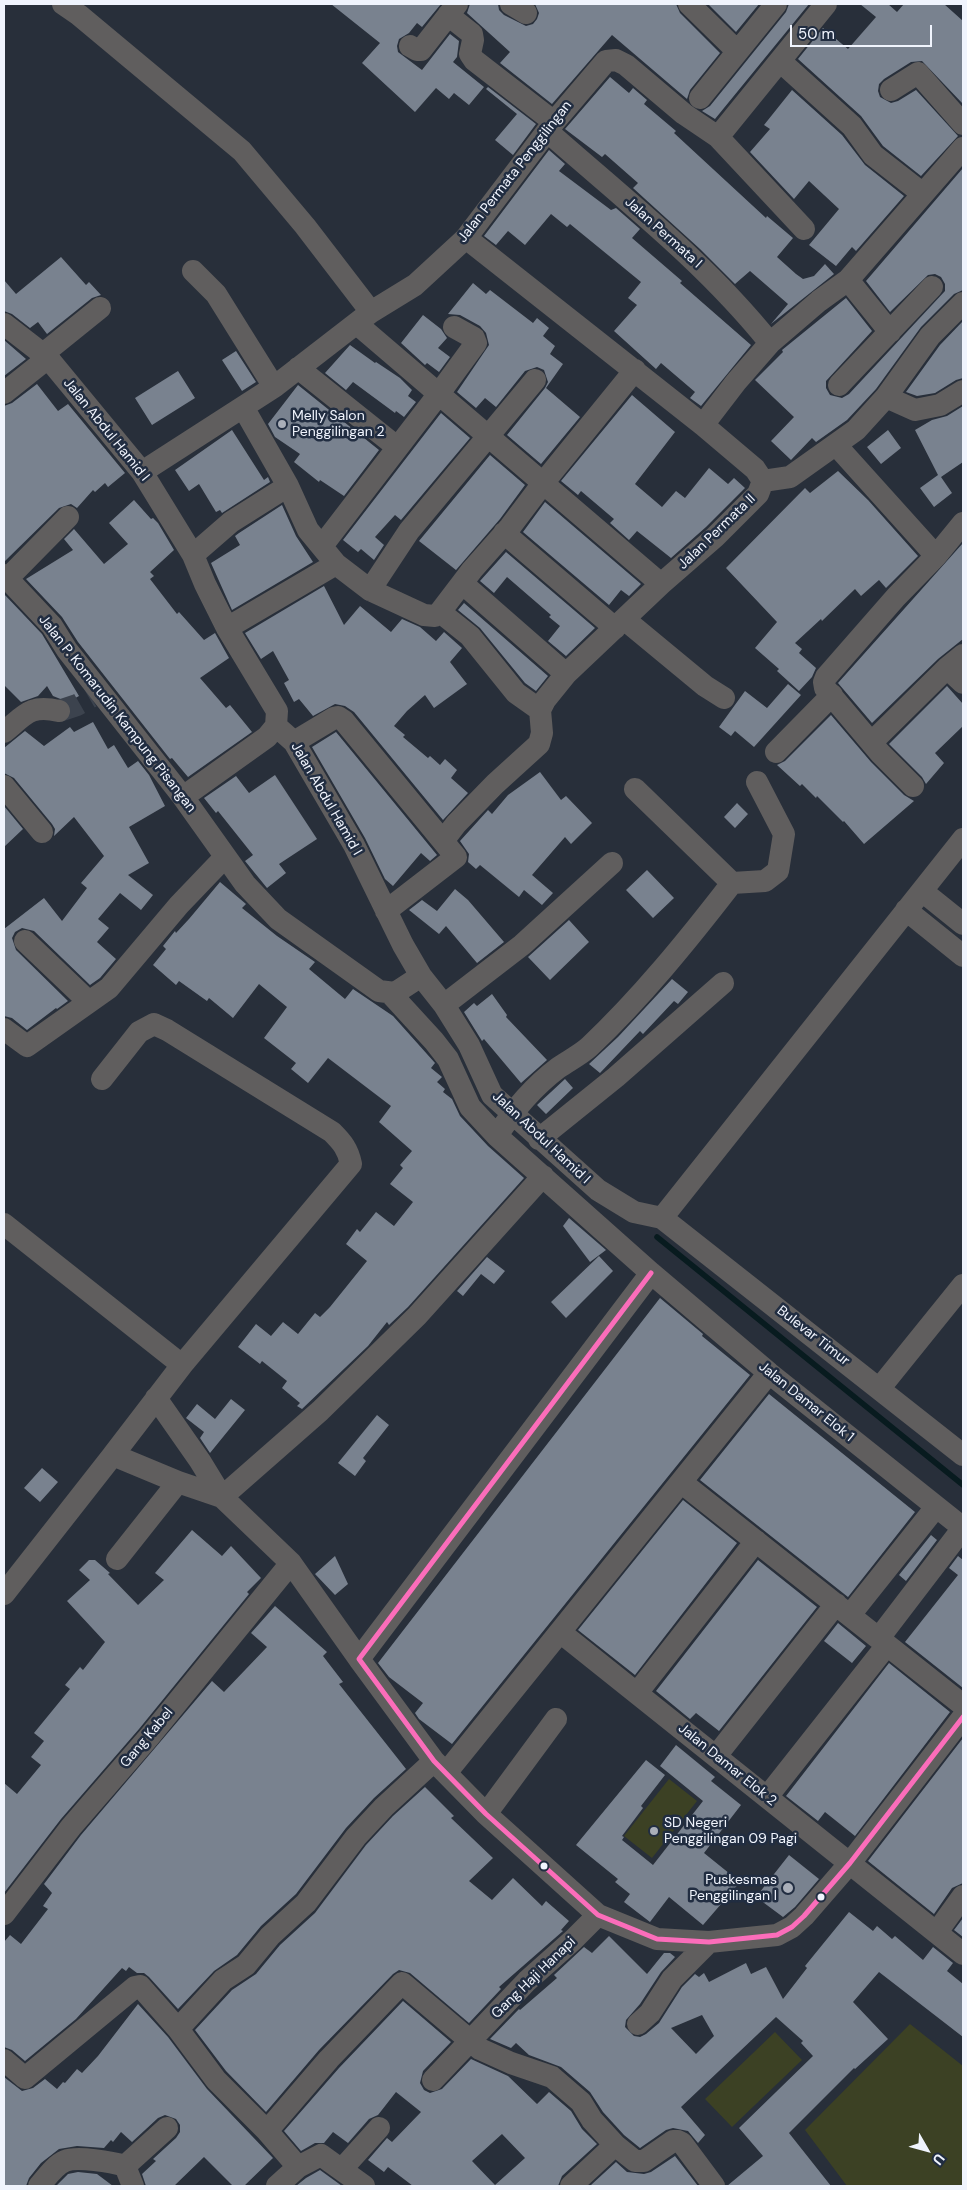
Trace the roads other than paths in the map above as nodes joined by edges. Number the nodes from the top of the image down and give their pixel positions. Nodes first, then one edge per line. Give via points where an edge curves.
1 (63, 4) edge
2 (690, 4) edge
3 (776, 4) edge
4 (824, 4) edge
5 (452, 10) edge
6 (410, 46) dead end
7 (737, 51) junction
8 (780, 61) junction
9 (891, 90) dead end
10 (700, 98) dead end
11 (963, 124) edge
12 (550, 127) junction
13 (718, 137) junction
14 (963, 148) edge
15 (923, 194) junction
16 (804, 229) dead end
17 (466, 238) junction
18 (193, 271) dead end
19 (848, 280) junction
20 (932, 287) dead end
21 (963, 303) edge
22 (100, 308) dead end
23 (364, 318) junction
24 (4, 324) edge
25 (454, 326) dead end
26 (890, 332) junction
27 (770, 343) junction
28 (45, 356) junction
29 (298, 368) junction
30 (635, 370) junction
31 (535, 380) dead end
32 (839, 385) dead end
33 (274, 387) junction
34 (963, 391) edge
35 (4, 393) edge
36 (438, 395) junction
37 (886, 397) junction
38 (242, 407) junction
39 (703, 425) junction
40 (488, 438) junction
41 (836, 445) junction
42 (397, 447) junction
43 (142, 472) junction
44 (762, 481) junction
45 (544, 482) junction
46 (288, 486) junction
47 (68, 517) dead end
48 (963, 523) edge
49 (504, 533) junction
50 (322, 546) junction
51 (193, 554) junction
52 (936, 556) junction
53 (336, 564) junction
54 (462, 583) junction
55 (661, 584) junction
56 (7, 585) edge
57 (370, 590) junction
58 (440, 612) junction
59 (620, 624) junction
60 (227, 628) junction
61 (958, 669) edge
62 (566, 674) junction
63 (832, 695) junction
64 (724, 698) dead end
65 (540, 710) junction
66 (60, 711) tunnel mouth
67 (276, 726) junction
68 (4, 732) edge
69 (294, 742) junction
70 (872, 742) junction
71 (776, 752) dead end
72 (758, 782) dead end
73 (4, 786) edge
74 (913, 786) dead end
75 (636, 789) dead end
76 (183, 797) junction
77 (42, 832) dead end
78 (963, 839) edge
79 (443, 841) junction
80 (224, 858) junction
81 (612, 863) dead end
82 (732, 884) junction
83 (922, 891) junction
84 (906, 910) junction
85 (386, 911) junction
86 (963, 924) edge
87 (25, 941) dead end
88 (963, 956) edge
89 (420, 976) junction
90 (723, 983) dead end
91 (393, 993) junction
92 (90, 1002) junction
93 (444, 1005) junction
94 (4, 1029) edge
95 (102, 1079) dead end
96 (511, 1113) junction
97 (497, 1136) junction
98 (539, 1139) junction
99 (543, 1176) junction
100 (662, 1218) junction
101 (4, 1224) edge
102 (651, 1273) junction
103 (963, 1285) edge
104 (182, 1365) junction
105 (769, 1373) junction
106 (879, 1388) junction
107 (156, 1398) junction
108 (963, 1455) edge
109 (113, 1456) junction
110 (178, 1482) junction
111 (681, 1482) junction
112 (222, 1498) junction
113 (936, 1507) junction
114 (963, 1528) edge
115 (756, 1541) junction
116 (117, 1559) dead end
117 (291, 1563) junction
118 (4, 1594) edge
119 (843, 1610) junction
120 (560, 1632) junction
121 (883, 1642) junction
122 (359, 1659) junction
123 (637, 1693) junction
124 (963, 1705) edge
125 (963, 1717) edge
126 (556, 1719) dead end
127 (716, 1756) junction
128 (440, 1767) junction
129 (767, 1797) junction
130 (486, 1814) junction
131 (850, 1863) junction
132 (963, 1896) edge
133 (4, 1914) edge
134 (598, 1915) junction
135 (937, 1932) junction
136 (710, 1942) junction
137 (963, 1954) edge
138 (638, 2024) dead end
139 (178, 2029) junction
140 (470, 2042) junction
141 (4, 2060) edge
142 (434, 2080) dead end
143 (167, 2128) dead end
144 (380, 2128) dead end
145 (267, 2131) junction
146 (614, 2144) junction
147 (298, 2167) junction
148 (342, 2169) junction
149 (129, 2176) edge
150 (39, 2186) edge
151 (277, 2186) edge
152 (364, 2186) edge
153 (570, 2186) edge
154 (714, 2186) edge

1 - 23 street via 242,151
2 - 7 street
3 - 7 street
4 - 8 street
5 - 6 street via 421,50
5 - 12 street, Jalan Permata I via 472,34 470,54 474,60
7 - 10 street
8 - 13 street
8 - 15 street via 852,126 873,154
9 - 11 street via 918,73
12 - 13 street, Jalan Permata Penggilingan via 606,61 616,60 626,64 684,114
12 - 17 street, Jalan Permata Penggilingan
12 - 27 street, Jalan Permata I via 686,252 746,313
13 - 16 street, Jalan Permata Penggilingan
14 - 15 street
15 - 19 street
17 - 23 street, Jalan Permata Penggilingan via 415,285
17 - 30 street, Jalan Permata II
18 - 33 street via 216,294
19 - 26 street
19 - 27 street
20 - 26 street
21 - 37 street via 930,336
22 - 28 street
23 - 29 street, Jalan Permata Penggilingan
23 - 36 street
24 - 28 street, Jalan Abdul Hamid I
25 - 36 street via 474,338 476,343
26 - 32 street
27 - 39 street
28 - 35 street
28 - 43 street, Jalan Abdul Hamid I
29 - 33 street, Jalan Permata Penggilingan
29 - 42 street
30 - 39 street, Jalan Permata II
30 - 45 street
31 - 40 street
33 - 38 street, Jalan Permata Penggilingan
34 - 37 street via 940,405 915,410
36 - 40 street
36 - 42 street
37 - 41 street via 856,430
38 - 43 street, Jalan Permata Penggilingan
38 - 46 street
39 - 44 street, Jalan Permata II via 755,469
40 - 45 street
40 - 57 street via 409,532
41 - 44 street via 790,477
41 - 52 street
42 - 50 street
43 - 51 street, Jalan Abdul Hamid I
44 - 55 street, Jalan Permata II via 758,494
45 - 49 street
45 - 55 street
46 - 50 street via 308,530
46 - 51 street via 231,522
47 - 56 street
48 - 52 street
49 - 54 street
49 - 59 street
50 - 53 street
51 - 60 street, Jalan Abdul Hamid I
52 - 63 street via 826,676 825,688
53 - 57 street
53 - 60 street
54 - 58 street
54 - 62 street
55 - 59 street, Jalan Permata II
56 - 76 street, Jalan P. Komarudin Kampung Pisangan via 52,626 95,694
57 - 58 street via 424,615 435,616
58 - 65 street via 470,636 516,693
59 - 62 street, Jalan Permata II
59 - 64 street
60 - 67 street, Jalan Abdul Hamid I via 277,711
61 - 70 street
62 - 65 street, Jalan Permata II
63 - 70 street
63 - 71 street
65 - 79 street via 542,734 539,744 456,824
66 - 68 street via 42,707 29,711
67 - 69 street, Jalan Abdul Hamid I
67 - 76 street via 267,737
69 - 79 street via 338,717
69 - 85 street, Jalan Abdul Hamid I via 354,845
70 - 74 street
72 - 82 street via 784,834 778,871 764,881
73 - 77 street
75 - 82 street
76 - 80 street, Jalan P. Komarudin Kampung Pisangan
78 - 83 street
79 - 85 street via 456,857
80 - 91 street, Jalan P. Komarudin Kampung Pisangan via 278,919 372,987 382,993
80 - 92 street via 179,905 110,988
81 - 93 street via 522,945
82 - 96 street via 678,952 588,1048 530,1092
83 - 84 street
83 - 86 street
84 - 88 street
84 - 100 street
85 - 89 street, Jalan Abdul Hamid I
87 - 92 street
89 - 91 street
89 - 93 street, Jalan Abdul Hamid I
90 - 98 street via 616,1077
91 - 97 street, Jalan Damar Elok 1 via 448,1059 470,1107
92 - 94 street via 27,1046
93 - 96 street, Jalan Abdul Hamid I via 469,1045 492,1095
95 - 104 street via 139,1032 154,1024 332,1132 349,1153 351,1164
96 - 97 street
96 - 98 street, Jalan Abdul Hamid I
97 - 99 street, Jalan Damar Elok 1
98 - 100 street, Jalan Abdul Hamid I via 598,1190 634,1212
99 - 102 street, Jalan Damar Elok 1
99 - 112 street via 417,1316 320,1411
100 - 106 street, Bulevar Timur
101 - 104 street
102 - 105 street, Jalan Damar Elok 1
102 - 122 street
103 - 106 street
104 - 107 street
105 - 111 street
105 - 113 street, Jalan Damar Elok 1
106 - 108 street, Bulevar Timur
107 - 109 street
107 - 112 street
109 - 110 street
109 - 118 street
110 - 112 street
110 - 116 street
111 - 115 street
111 - 120 street
112 - 117 street
113 - 114 street, Jalan Damar Elok 1
113 - 119 street
114 - 121 street
115 - 119 street
115 - 123 street
117 - 122 street
117 - 133 street, Gang Kabel via 71,1827
119 - 121 street
119 - 127 street
120 - 123 street, Jalan Damar Elok 2
120 - 128 street
121 - 124 street
121 - 129 street
122 - 128 street
123 - 127 street, Jalan Damar Elok 2
125 - 131 street
126 - 130 street
127 - 129 street, Jalan Damar Elok 2
128 - 130 street
128 - 139 street via 384,1807 361,1831 306,1903 270,1936 246,1965 223,1980
129 - 131 street, Jalan Damar Elok 2
130 - 134 street
131 - 135 street, Jalan Damar Elok 2
131 - 136 street via 792,1928 777,1935
132 - 135 street
134 - 136 street via 656,1939
134 - 140 street, Gang Haji Hanapi via 527,1981
135 - 137 street, Jalan Damar Elok 2
136 - 138 street via 672,1979
139 - 141 street via 140,1986 25,2078
139 - 145 street via 216,2080
140 - 142 street, Gang Haji Hanapi
140 - 145 street via 402,1982
140 - 146 street via 493,2056 552,2078 581,2102
143 - 149 street
144 - 148 street
145 - 147 street
146 - 153 street
146 - 154 street via 635,2161 644,2161 678,2140
147 - 148 street via 321,2154
147 - 151 street
148 - 152 street
149 - 150 street via 99,2160 66,2160

